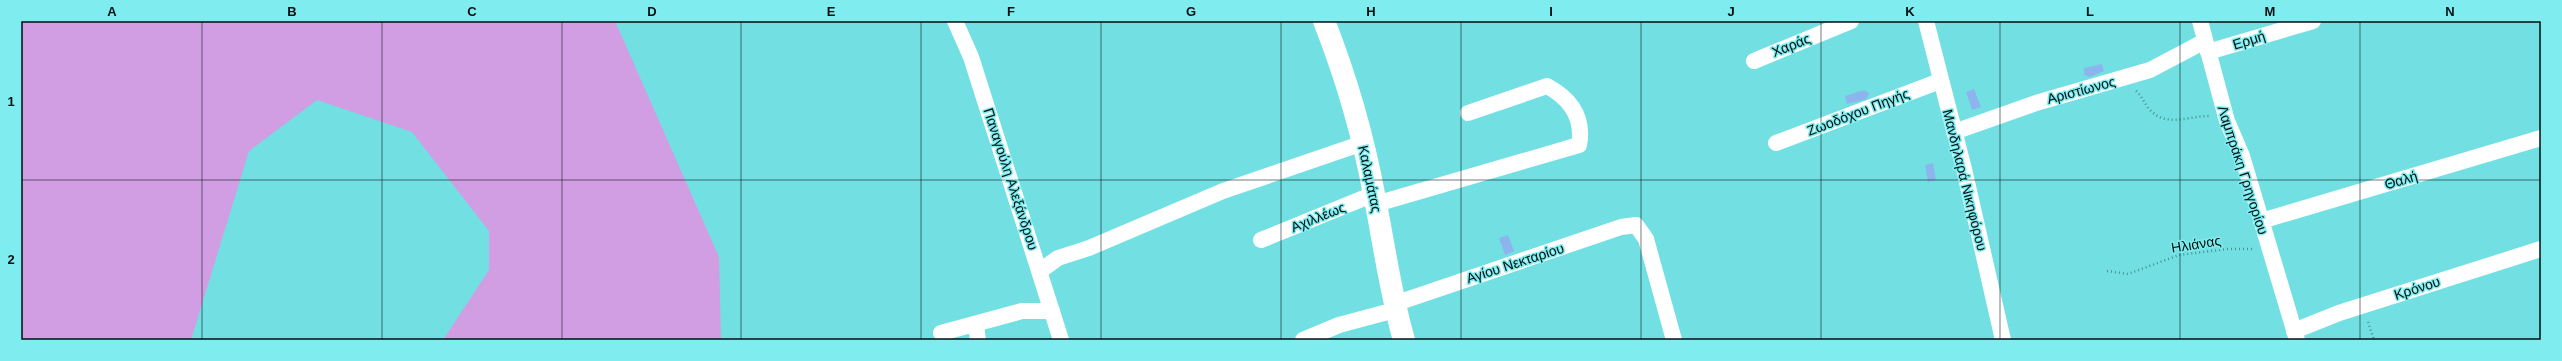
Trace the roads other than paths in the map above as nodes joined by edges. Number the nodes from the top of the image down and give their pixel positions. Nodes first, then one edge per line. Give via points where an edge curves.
1 (955, 21) edge
2 (1324, 21) edge
3 (1851, 21) edge
4 (1926, 21) edge
5 (2200, 21) edge
6 (2312, 21) edge
7 (2206, 47) junction
8 (1754, 61) dead end
9 (1940, 81) junction
10 (1468, 113) dead end
11 (1954, 132) junction
12 (2541, 138) edge
13 (1363, 143) junction
14 (1776, 143) dead end
15 (1375, 199) junction
16 (2261, 221) junction
17 (1261, 240) dead end
18 (2541, 249) edge
19 (1040, 271) junction
20 (1395, 307) junction
21 (1052, 311) junction
22 (977, 332) edge
23 (941, 333) dead end
24 (2296, 335) edge
25 (1061, 340) edge
26 (1303, 340) edge
27 (1404, 340) edge
28 (1674, 340) edge
29 (2003, 340) edge

1 - 19 street, Παναγούλη Αλεξάνδρου via 971,57
2 - 13 street, Καλαμάτας via 1343,70
3 - 8 street, Χαράς
4 - 9 street, Μανδηλαρά Νικηφόρου
5 - 7 street, Λαμπράκη Γρηγορίου
6 - 7 street, Ερμή
7 - 11 street, Αριστίωνος via 2150,70 2036,103
7 - 16 street, Λαμπράκη Γρηγορίου via 2227,121 2242,156
9 - 11 street, Μανδηλαρά Νικηφόρου
9 - 14 street, Ζωοδόχου Πηγής
10 - 15 street, Αχιλλέως via 1547,86 1561,93 1575,111 1581,130 1579,145
11 - 29 street, Μανδηλαρά Νικηφόρου
12 - 16 street, Θαλή
13 - 15 street, Καλαμάτας
13 - 19 street via 1223,191 1096,245 1058,258
15 - 17 street, Αχιλλέως
15 - 20 street, Καλαμάτας
16 - 24 street, Λαμπράκη Γρηγορίου
18 - 24 street, Κρόνου via 2339,313
19 - 21 street, Παναγούλη Αλεξάνδρου
20 - 26 street, Αγίου Νεκταρίου
20 - 27 street, Καλαμάτας
20 - 28 street, Αγίου Νεκταρίου via 1622,227 1636,225 1646,239
21 - 22 street via 1022,311
21 - 25 street, Παναγούλη Αλεξάνδρου
22 - 23 street

